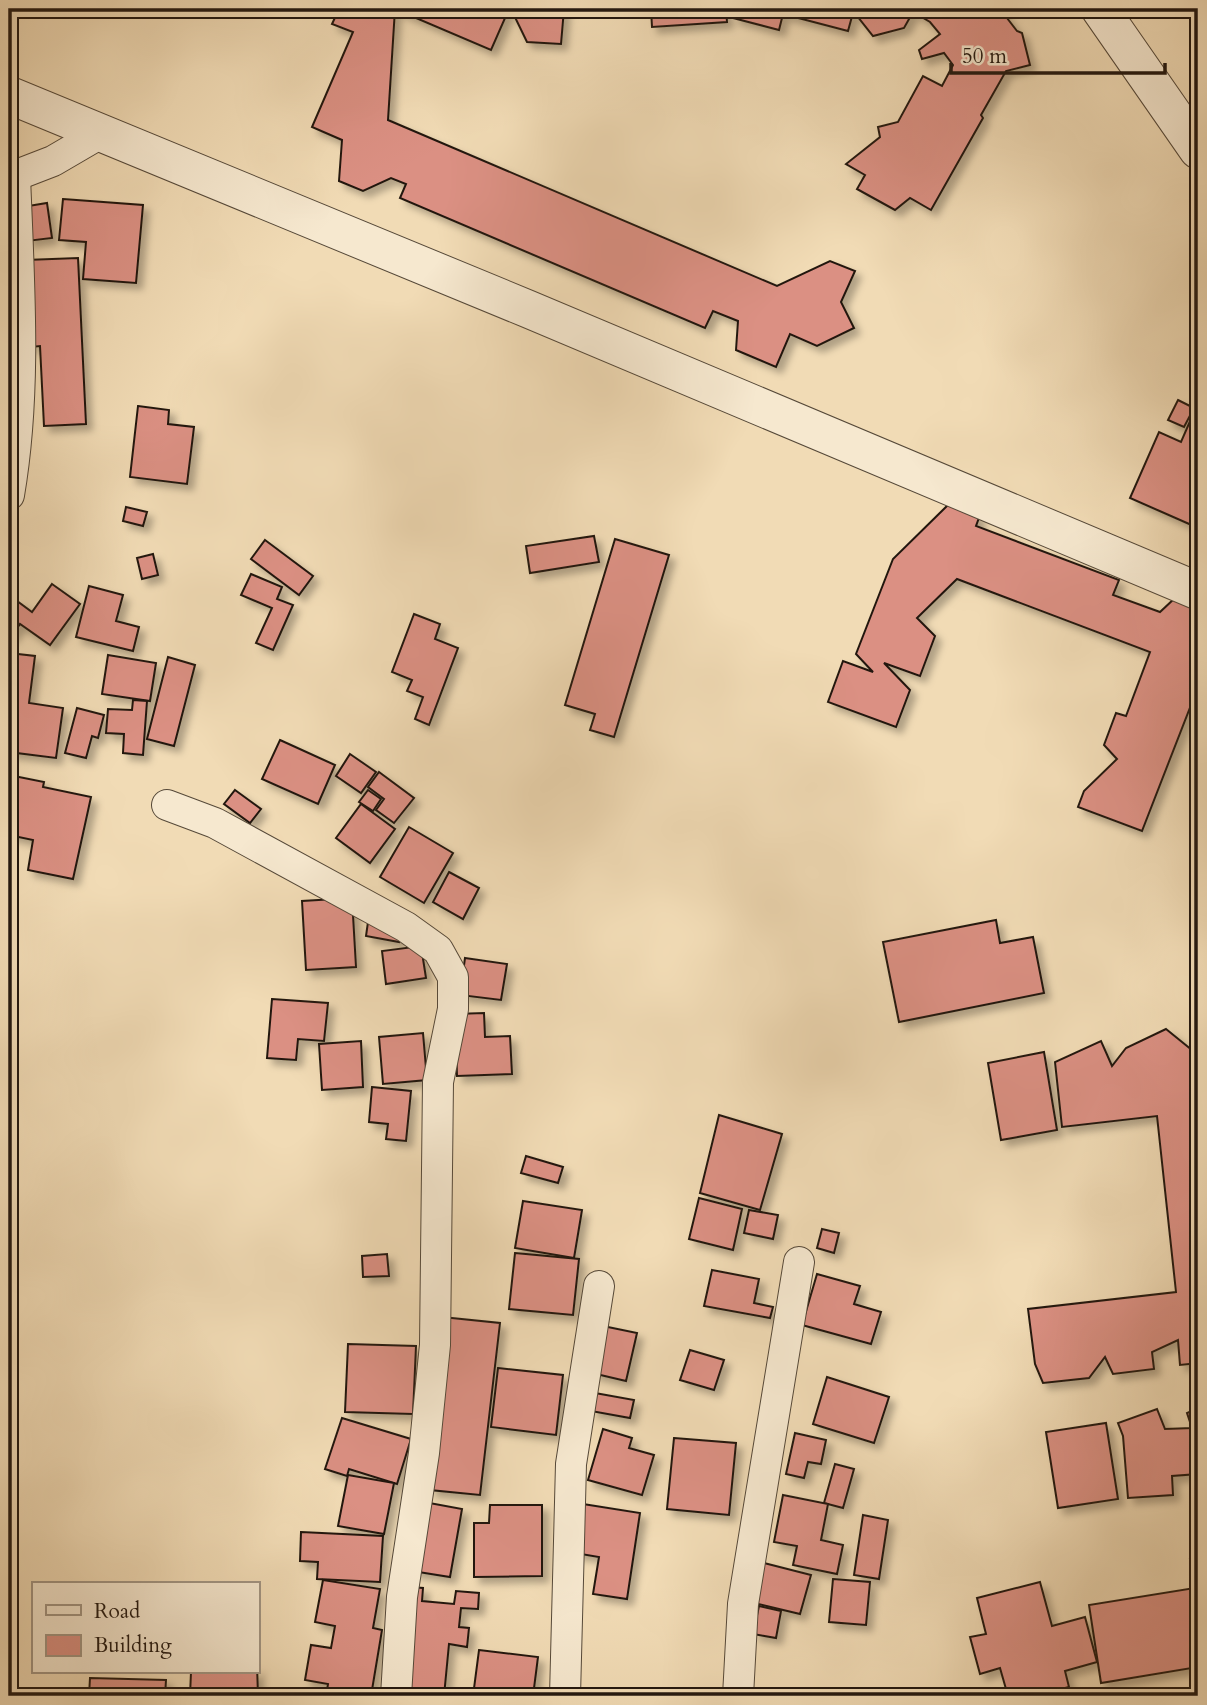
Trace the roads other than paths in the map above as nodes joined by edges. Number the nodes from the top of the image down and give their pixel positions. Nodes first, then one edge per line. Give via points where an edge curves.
1 (1100, 9) edge
2 (9, 95) edge
3 (101, 133) junction
4 (1198, 150) edge
5 (12, 177) edge
6 (9, 495) edge
7 (1198, 591) edge
8 (167, 805) dead end
9 (799, 1262) dead end
10 (599, 1286) dead end
11 (396, 1696) edge
12 (565, 1696) edge
13 (738, 1696) edge

1 - 4 street
2 - 3 street
3 - 5 street via 53,161
3 - 7 street
5 - 6 street via 20,320 15,459
8 - 11 street via 215,823 406,927 439,950 453,977 453,1009 439,1082 435,1345 402,1597
9 - 13 street via 743,1604
10 - 12 street via 571,1464

